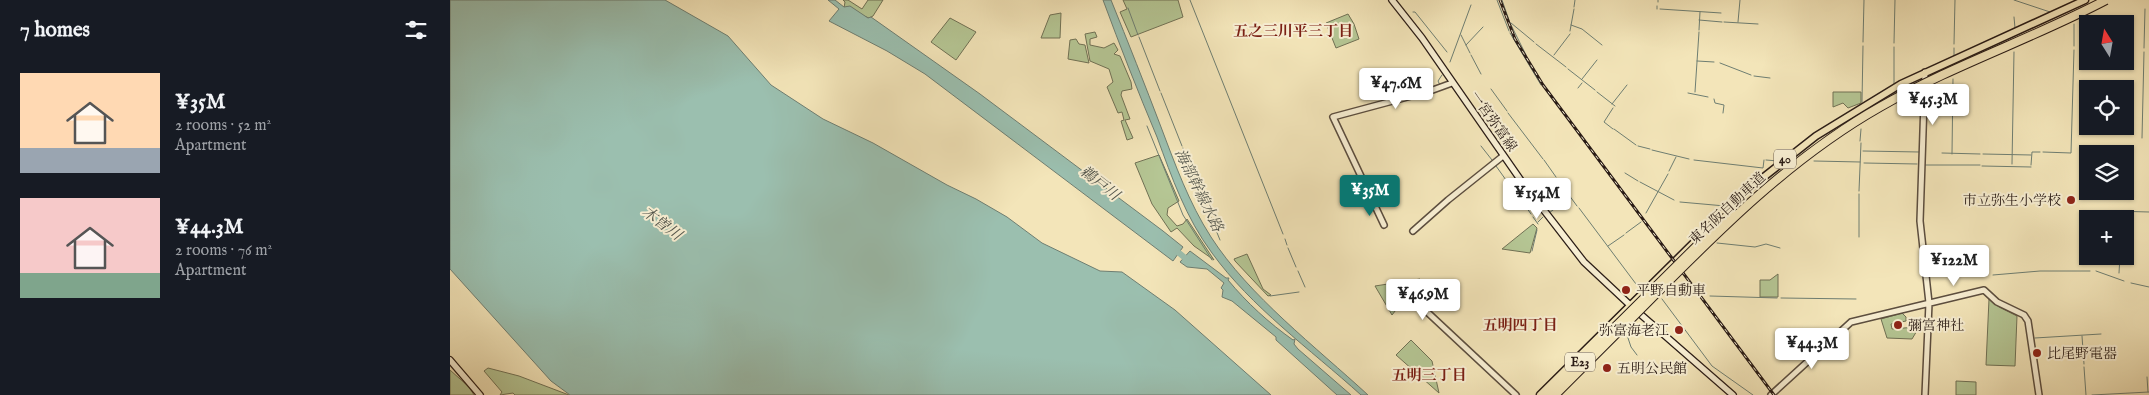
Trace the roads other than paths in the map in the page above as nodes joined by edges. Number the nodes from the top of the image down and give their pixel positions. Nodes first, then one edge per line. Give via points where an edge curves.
1 (1392, 0) edge
2 (2085, 0) edge
3 (2095, 0) edge
4 (2106, 0) edge
5 (1926, 72) junction
6 (1452, 83) junction
7 (1503, 156) junction
8 (1384, 225) dead end
9 (1413, 231) dead end
10 (1410, 296) dead end
11 (1929, 303) junction
12 (1631, 306) junction
13 (450, 360) edge
14 (480, 395) edge
15 (1516, 395) edge
16 (1540, 395) edge
17 (1547, 395) edge
18 (1556, 395) edge
19 (1733, 395) edge
20 (1771, 395) edge
21 (1925, 395) edge
22 (2039, 395) edge

1 - 6 main road, 一宮弥富線
2 - 5 main road, 40
3 - 17 highway, 東名阪自動車道 / E23, bridge via 1909,85 1818,141 1765,182 1714,228
4 - 18 highway, 東名阪自動車道 / E23, bridge via 1911,90 1821,145 1740,211
5 - 11 street via 1920,221
5 - 12 main road, 40 via 1846,116 1785,159 1746,191
6 - 7 main road, 一宮弥富線
6 - 8 street via 1333,117
7 - 9 street
7 - 12 main road, 一宮弥富線 via 1584,262
10 - 15 street
11 - 20 street via 1847,324
11 - 21 street
11 - 22 street via 1984,290 2008,309 2024,315 2030,324
12 - 16 main road, 40
12 - 19 main road, 一宮弥富線
13 - 14 main road

